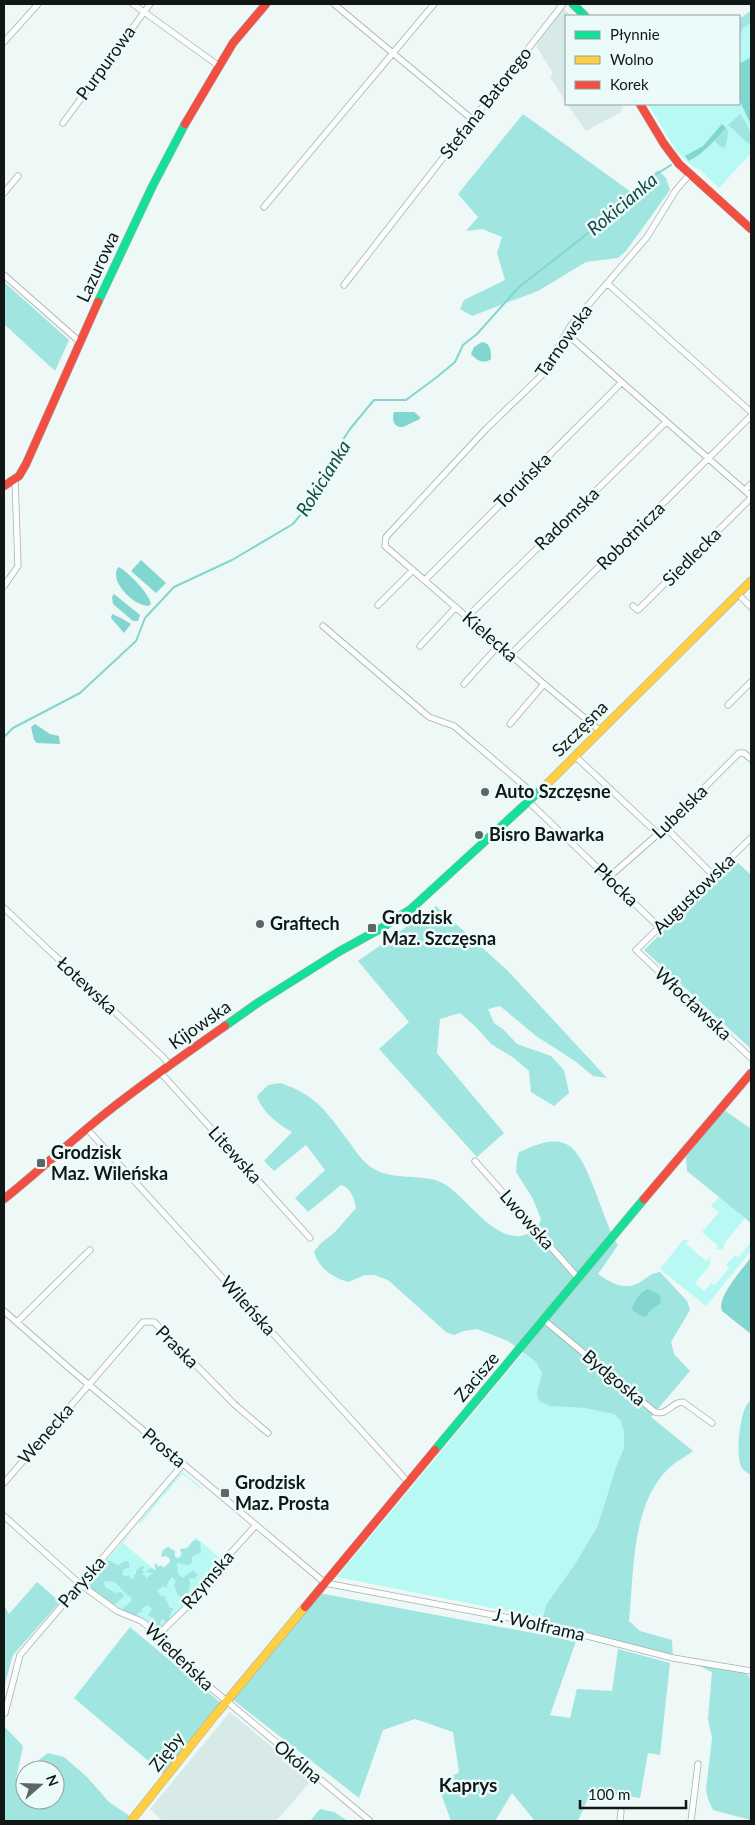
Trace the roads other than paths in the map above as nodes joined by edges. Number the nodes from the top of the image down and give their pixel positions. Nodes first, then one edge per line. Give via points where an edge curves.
1 (38, 4) edge
2 (133, 4) edge
3 (150, 4) edge
4 (266, 4) edge
5 (334, 4) edge
6 (434, 4) edge
7 (563, 4) edge
8 (573, 4) edge
9 (144, 11) junction
10 (585, 15) edge
11 (4, 42) edge
12 (392, 52) junction
13 (221, 62) junction
14 (641, 105) edge
15 (472, 120) junction
16 (63, 123) dead end
17 (690, 174) junction
18 (18, 176) dead end
19 (4, 193) edge
20 (264, 207) dead end
21 (751, 229) edge
22 (4, 275) edge
23 (608, 284) junction
24 (344, 285) dead end
25 (567, 334) junction
26 (80, 342) junction
27 (622, 383) junction
28 (751, 412) edge
29 (751, 416) edge
30 (666, 422) junction
31 (709, 458) junction
32 (15, 479) junction
33 (751, 484) edge
34 (4, 486) edge
35 (745, 490) junction
36 (751, 497) edge
37 (384, 541) joint
38 (413, 570) junction
39 (425, 580) junction
40 (751, 581) edge
41 (4, 586) edge
42 (738, 594) junction
43 (378, 606) dead end
44 (456, 606) junction
45 (633, 606) dead end
46 (751, 606) edge
47 (467, 617) junction
48 (323, 626) dead end
49 (499, 645) junction
50 (420, 646) dead end
51 (510, 654) junction
52 (751, 682) edge
53 (464, 684) dead end
54 (544, 684) junction
55 (728, 705) dead end
56 (510, 724) dead end
57 (600, 730) junction
58 (575, 756) junction
59 (751, 759) edge
60 (535, 795) junction
61 (529, 802) junction
62 (665, 828) junction
63 (658, 834) junction
64 (751, 838) edge
65 (713, 875) junction
66 (608, 878) junction
67 (428, 896) joint
68 (4, 908) edge
69 (659, 927) junction
70 (636, 950) joint
71 (751, 1058) edge
72 (169, 1065) junction
73 (160, 1072) junction
74 (751, 1072) edge
75 (88, 1130) junction
76 (476, 1161) dead end
77 (4, 1199) edge
78 (310, 1238) dead end
79 (90, 1250) dead end
80 (579, 1279) junction
81 (4, 1311) edge
82 (544, 1320) junction
83 (17, 1322) junction
84 (89, 1384) junction
85 (712, 1423) dead end
86 (268, 1433) dead end
87 (183, 1464) junction
88 (408, 1482) junction
89 (4, 1483) edge
90 (4, 1516) edge
91 (256, 1525) junction
92 (325, 1583) junction
93 (80, 1584) junction
94 (160, 1635) junction
95 (751, 1671) edge
96 (227, 1701) junction
97 (5, 1713) edge
98 (698, 1764) dead end
99 (621, 1811) dead end
100 (131, 1821) edge
101 (370, 1821) edge
102 (620, 1821) edge
103 (691, 1821) edge

1 - 11 street
2 - 9 street
3 - 9 street, Purpurowa
4 - 13 street, Lazurowa
5 - 12 street
6 - 12 street
7 - 15 street, Stefana Batorego
8 - 10 street
9 - 13 street
9 - 16 street, Purpurowa
12 - 15 street
12 - 20 street
13 - 26 street, Lazurowa via 152,187
14 - 17 street via 670,152
15 - 24 street, Stefana Batorego
17 - 21 street
17 - 23 street, Tarnowska via 676,190 647,237
18 - 19 street
22 - 26 street
23 - 25 street, Tarnowska
23 - 28 street
25 - 27 street
25 - 37 street, Tarnowska via 536,382 486,429
26 - 32 street, Lazurowa via 26,464
27 - 30 street
27 - 39 street, Toruńska
29 - 31 street, Robotnicza
30 - 31 street
30 - 47 street, Radomska
31 - 35 street
31 - 51 street, Robotnicza
32 - 34 street, Lazurowa
32 - 41 street via 18,566
33 - 35 street
35 - 36 street
36 - 45 street, Siedlecka via 638,610
37 - 38 street, Kielecka via 385,546
38 - 39 street, Kielecka
38 - 43 street
39 - 44 street, Kielecka
40 - 42 street, Szczęsna
42 - 46 street
42 - 57 street, Szczęsna
44 - 47 street, Kielecka
44 - 50 street
47 - 49 street, Kielecka
48 - 60 street via 428,717 454,726
49 - 51 street, Kielecka
49 - 53 street
51 - 54 street, Kielecka
52 - 55 street
54 - 56 street
54 - 57 street, Kielecka
57 - 58 street, Szczęsna
58 - 60 street, Szczęsna
58 - 63 street
59 - 62 street, Lubelska via 739,753
60 - 61 street, Szczęsna
61 - 66 street, Płocka
61 - 67 street, Szczęsna
62 - 63 street, Lubelska
62 - 65 street
63 - 66 street, Lubelska
64 - 65 street, Augustowska
65 - 69 street, Augustowska
66 - 69 street, Płocka
67 - 72 street, Kijowska via 259,1002
68 - 72 street, Łotewska
69 - 70 street, Augustowska
70 - 71 street, Włocławska
72 - 73 street, Kijowska
73 - 75 street, Kijowska
73 - 78 street, Litewska
74 - 80 street, Zacisze
75 - 77 street, Kijowska
75 - 88 street, Wileńska
76 - 80 street, Lwowska
79 - 83 street
80 - 82 street, Zacisze
81 - 83 street, Prosta
82 - 85 street, Bydgoska via 655,1412 665,1412 677,1402 683,1402
82 - 88 street, Zacisze
83 - 84 street, Prosta
84 - 86 street, Praska via 143,1322 154,1322 234,1404
84 - 87 street, Prosta
84 - 89 street, Wenecka
87 - 91 street, Prosta
87 - 93 street, Paryska
88 - 92 street, Zacisze
90 - 93 street, Wiedeńska
91 - 92 street, Prosta
91 - 94 street, Rzymska via 211,1575 197,1597
92 - 95 street, J. Wolframa via 541,1624 673,1658
92 - 96 street, Zacisze
93 - 94 street, Wiedeńska via 117,1611 141,1621
93 - 97 street, Paryska via 20,1655
94 - 96 street, Wiedeńska via 168,1652
96 - 100 street, Zięby
96 - 101 street, Okólna
98 - 103 street
99 - 102 street

